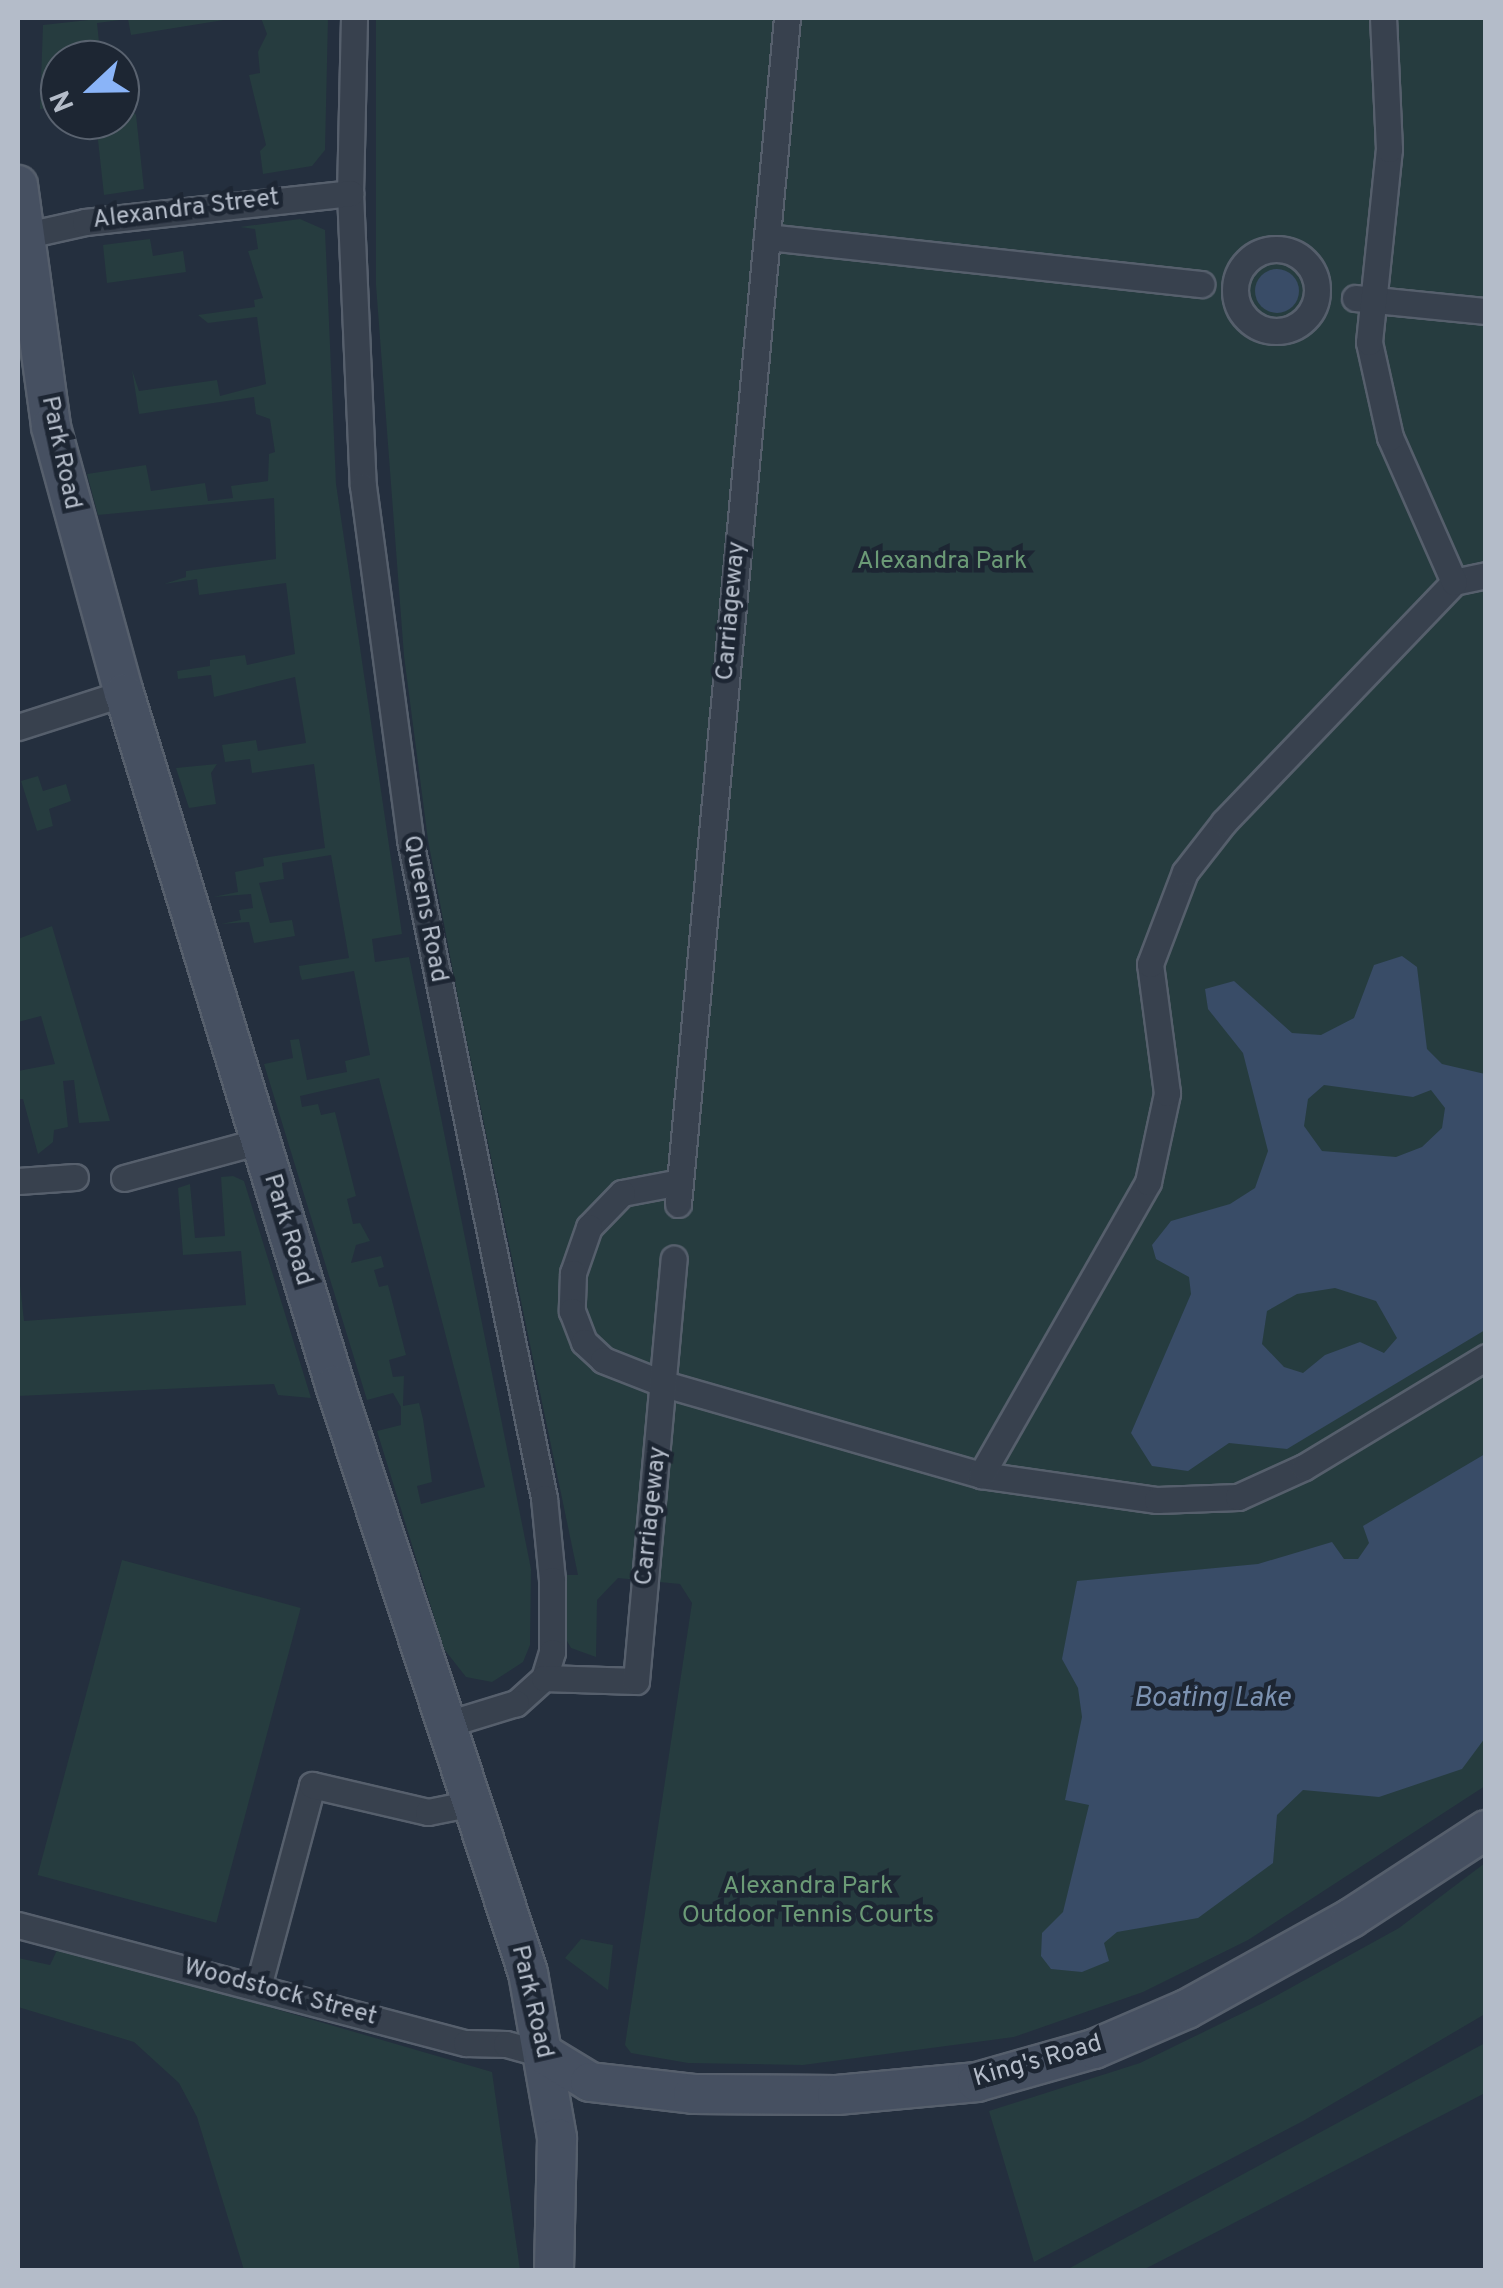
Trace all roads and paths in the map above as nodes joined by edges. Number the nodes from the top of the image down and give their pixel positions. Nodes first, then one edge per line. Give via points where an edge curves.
1 (354, 18) edge
2 (787, 18) edge
3 (1382, 18) edge
4 (18, 186) edge
5 (350, 192) junction
6 (20, 235) edge
7 (767, 237) junction
8 (1215, 285) junction
9 (1345, 297) junction
10 (1486, 311) edge
11 (1486, 575) edge
12 (1454, 582) junction
13 (124, 694) junction
14 (18, 727) edge
15 (260, 1141) junction
16 (75, 1178) dead end
17 (124, 1178) dead end
18 (18, 1181) edge
19 (674, 1258) dead end
20 (1486, 1357) edge
21 (664, 1384) junction
22 (981, 1474) junction
23 (544, 1678) junction
24 (444, 1726) junction
25 (472, 1803) junction
26 (1486, 1830) edge
27 (18, 1924) edge
28 (258, 1987) junction
29 (544, 2054) junction
30 (554, 2270) edge

1 - 5 street, Queens Road
2 - 7 street, Carriageway
3 - 9 street via 1388,175
4 - 6 street, Park Road
5 - 6 street, Alexandra Street
5 - 23 street, Queens Road via 362,486 388,688 410,840 544,1498 552,1652
6 - 13 street, Park Road via 60,469
7 - 8 street
7 - 21 street, Carriageway via 679,1193 622,1193 589,1227 573,1273 572,1310 584,1342 603,1360
8 - 9 street via 1242,314 1272,331
8 - 9 street via 1246,260 1283,249
9 - 10 street
9 - 12 street via 1369,342 1381,409
11 - 12 street
12 - 22 street via 1224,822 1185,872 1150,964 1168,1093 1148,1182
13 - 14 street
13 - 15 street, Park Road
15 - 17 street
15 - 24 street, Park Road
16 - 18 street
19 - 21 street, Carriageway
20 - 22 street via 1304,1467 1238,1497 1157,1500
21 - 22 street
21 - 23 street, Carriageway via 636,1681
23 - 24 street via 516,1703
24 - 25 street, Park Road
25 - 28 street via 428,1812 312,1786
25 - 29 street, Park Road via 528,1972
26 - 29 street, King's Road via 1351,1918 1186,2009 1094,2049 977,2082 837,2095 693,2094 590,2082
27 - 28 street, Woodstock Street
28 - 29 street, Woodstock Street via 466,2043
29 - 30 street, Park Road via 557,2138

